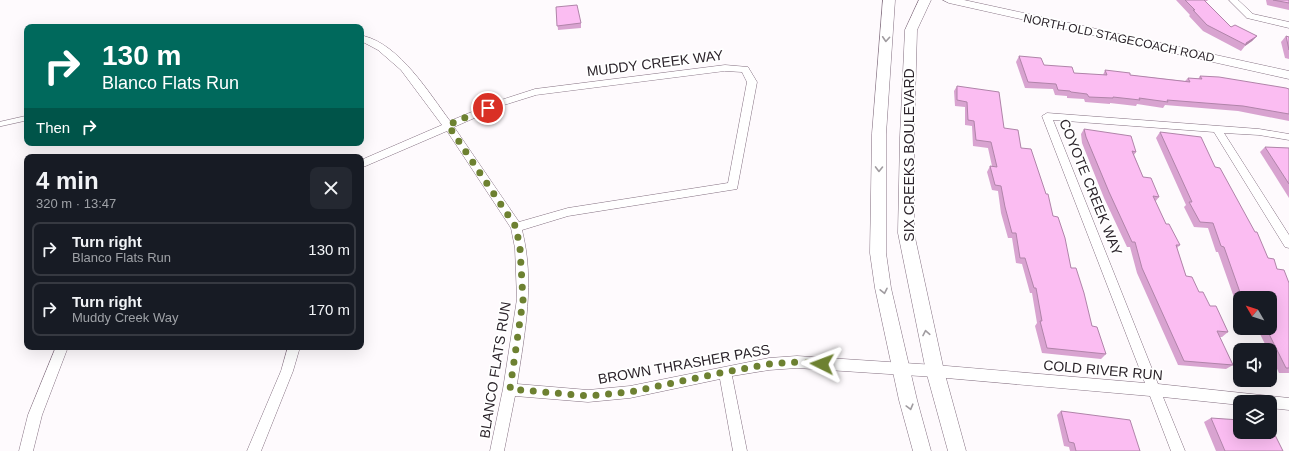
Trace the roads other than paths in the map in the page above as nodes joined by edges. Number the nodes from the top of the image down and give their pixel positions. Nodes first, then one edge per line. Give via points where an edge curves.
1 (889, 0) edge
2 (925, 0) edge
3 (949, 0) edge
4 (1233, 0) edge
5 (1289, 25) edge
6 (364, 40) edge
7 (1289, 75) edge
8 (24, 119) edge
9 (0, 124) edge
10 (448, 125) junction
11 (1217, 129) junction
12 (1289, 137) edge
13 (364, 163) edge
14 (516, 227) junction
15 (1289, 244) edge
16 (61, 350) edge
17 (293, 350) edge
18 (901, 369) junction
19 (935, 371) junction
20 (725, 372) junction
21 (510, 389) junction
22 (1155, 390) junction
23 (1233, 398) edge
24 (1277, 403) edge
25 (1289, 404) edge
26 (26, 451) edge
27 (254, 451) edge
28 (497, 451) edge
29 (740, 451) edge
30 (922, 451) edge
31 (957, 451) edge
32 (1178, 451) edge

1 -> 18 street, SIX CREEKS BOULEVARD via 879,134 878,245 883,288
19 -> 2 street, SIX CREEKS BOULEVARD via 906,233 906,137 911,30
3 - 7 street, NORTH OLD STAGECOACH ROAD
4 - 5 street via 1250,16
6 - 10 street, BLANCO FLATS RUN via 394,58
8 - 9 lane
10 - 13 street, MUDDY CREEK WAY
10 - 14 street, BLANCO FLATS RUN
10 - 14 street, MUDDY CREEK WAY via 535,92 725,68 745,69 752,82 733,186 568,212
11 - 12 street, COYOTE CREEK WAY
11 - 15 street
11 - 22 street, COYOTE CREEK WAY via 1046,116
14 - 21 street, BLANCO FLATS RUN via 523,300
16 - 26 street via 35,415
17 - 27 street
18 - 19 street, BROWN THRASHER PASS
18 - 20 street, BROWN THRASHER PASS via 797,362
18 -> 30 street, SIX CREEKS BOULEVARD
19 - 22 street, COLD RIVER RUN
19 - 31 street, SIX CREEKS BOULEVARD
20 - 21 street, BROWN THRASHER PASS via 630,392 588,396
20 - 29 street
21 - 28 street, BLANCO FLATS RUN
22 - 23 street, COLD RIVER RUN
22 - 32 street, COYOTE CREEK WAY
24 - 25 street, COLD RIVER RUN

